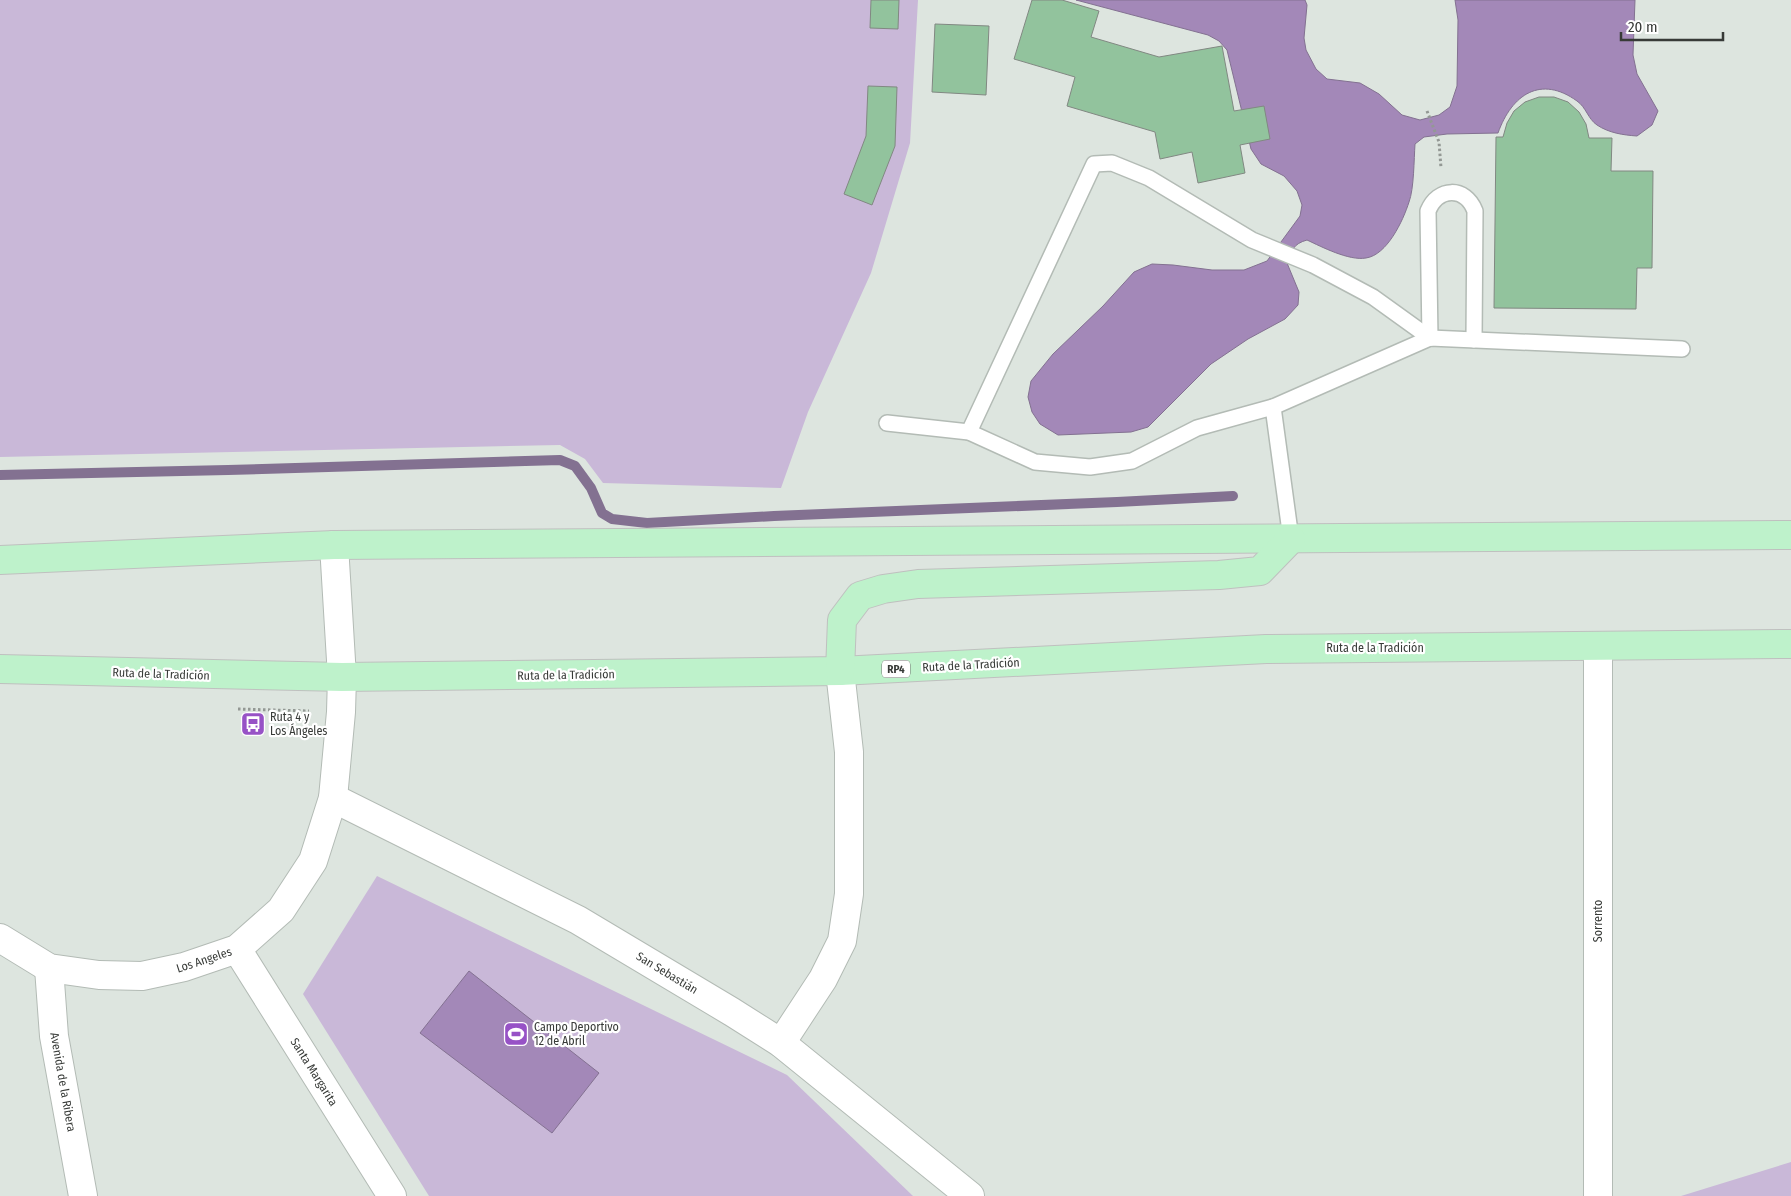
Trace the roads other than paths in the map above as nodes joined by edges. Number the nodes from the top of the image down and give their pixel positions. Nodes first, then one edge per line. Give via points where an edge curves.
1 (1430, 338) junction
2 (1474, 340) junction
3 (1682, 349) dead end
4 (1273, 407) junction
5 (887, 423) dead end
6 (969, 432) junction
7 (1791, 535) edge
8 (1292, 539) junction
9 (334, 546) junction
10 (0, 560) edge
11 (1791, 644) edge
12 (1598, 647) junction
13 (0, 669) edge
14 (840, 671) junction
15 (342, 678) junction
16 (333, 798) junction
17 (0, 938) edge
18 (237, 949) junction
19 (49, 968) junction
20 (781, 1043) junction
21 (83, 1196) edge
22 (392, 1196) edge
23 (970, 1196) edge
24 (1598, 1196) edge

1 - 2 lane
1 - 2 lane via 1428,211 1436,197 1451,192 1466,197 1475,211
1 - 4 lane
1 - 6 lane via 1373,296 1313,265 1252,240 1150,178 1112,163 1094,164
2 - 3 lane
4 - 6 lane via 1197,428 1132,461 1090,468 1034,462
4 - 8 lane
5 - 6 lane
7 - 8 main road
8 - 9 main road
8 - 14 main road via 1260,571 918,584 883,589 860,596 842,620
9 - 10 main road
9 - 15 street, Los Angeles
11 - 12 main road, Ruta de la Tradición / RP4
12 - 14 main road, Ruta de la Tradición / RP4 via 1266,649
12 - 24 street, Sorrento
13 - 15 main road, Ruta de la Tradición / RP4
14 - 15 main road, Ruta de la Tradición / RP4
14 - 20 street via 849,752 849,894 842,941 823,979
15 - 16 street, Los Angeles
16 - 18 street, Los Angeles via 313,861 281,910
16 - 20 street, San Sebastián via 578,920
17 - 19 street, Los Angeles
18 - 19 street, Los Angeles via 184,968 142,976 99,975
18 - 22 street, Santa Margarita
19 - 21 street, Avenida de la Ribera via 54,1036
20 - 23 street, San Sebastián

